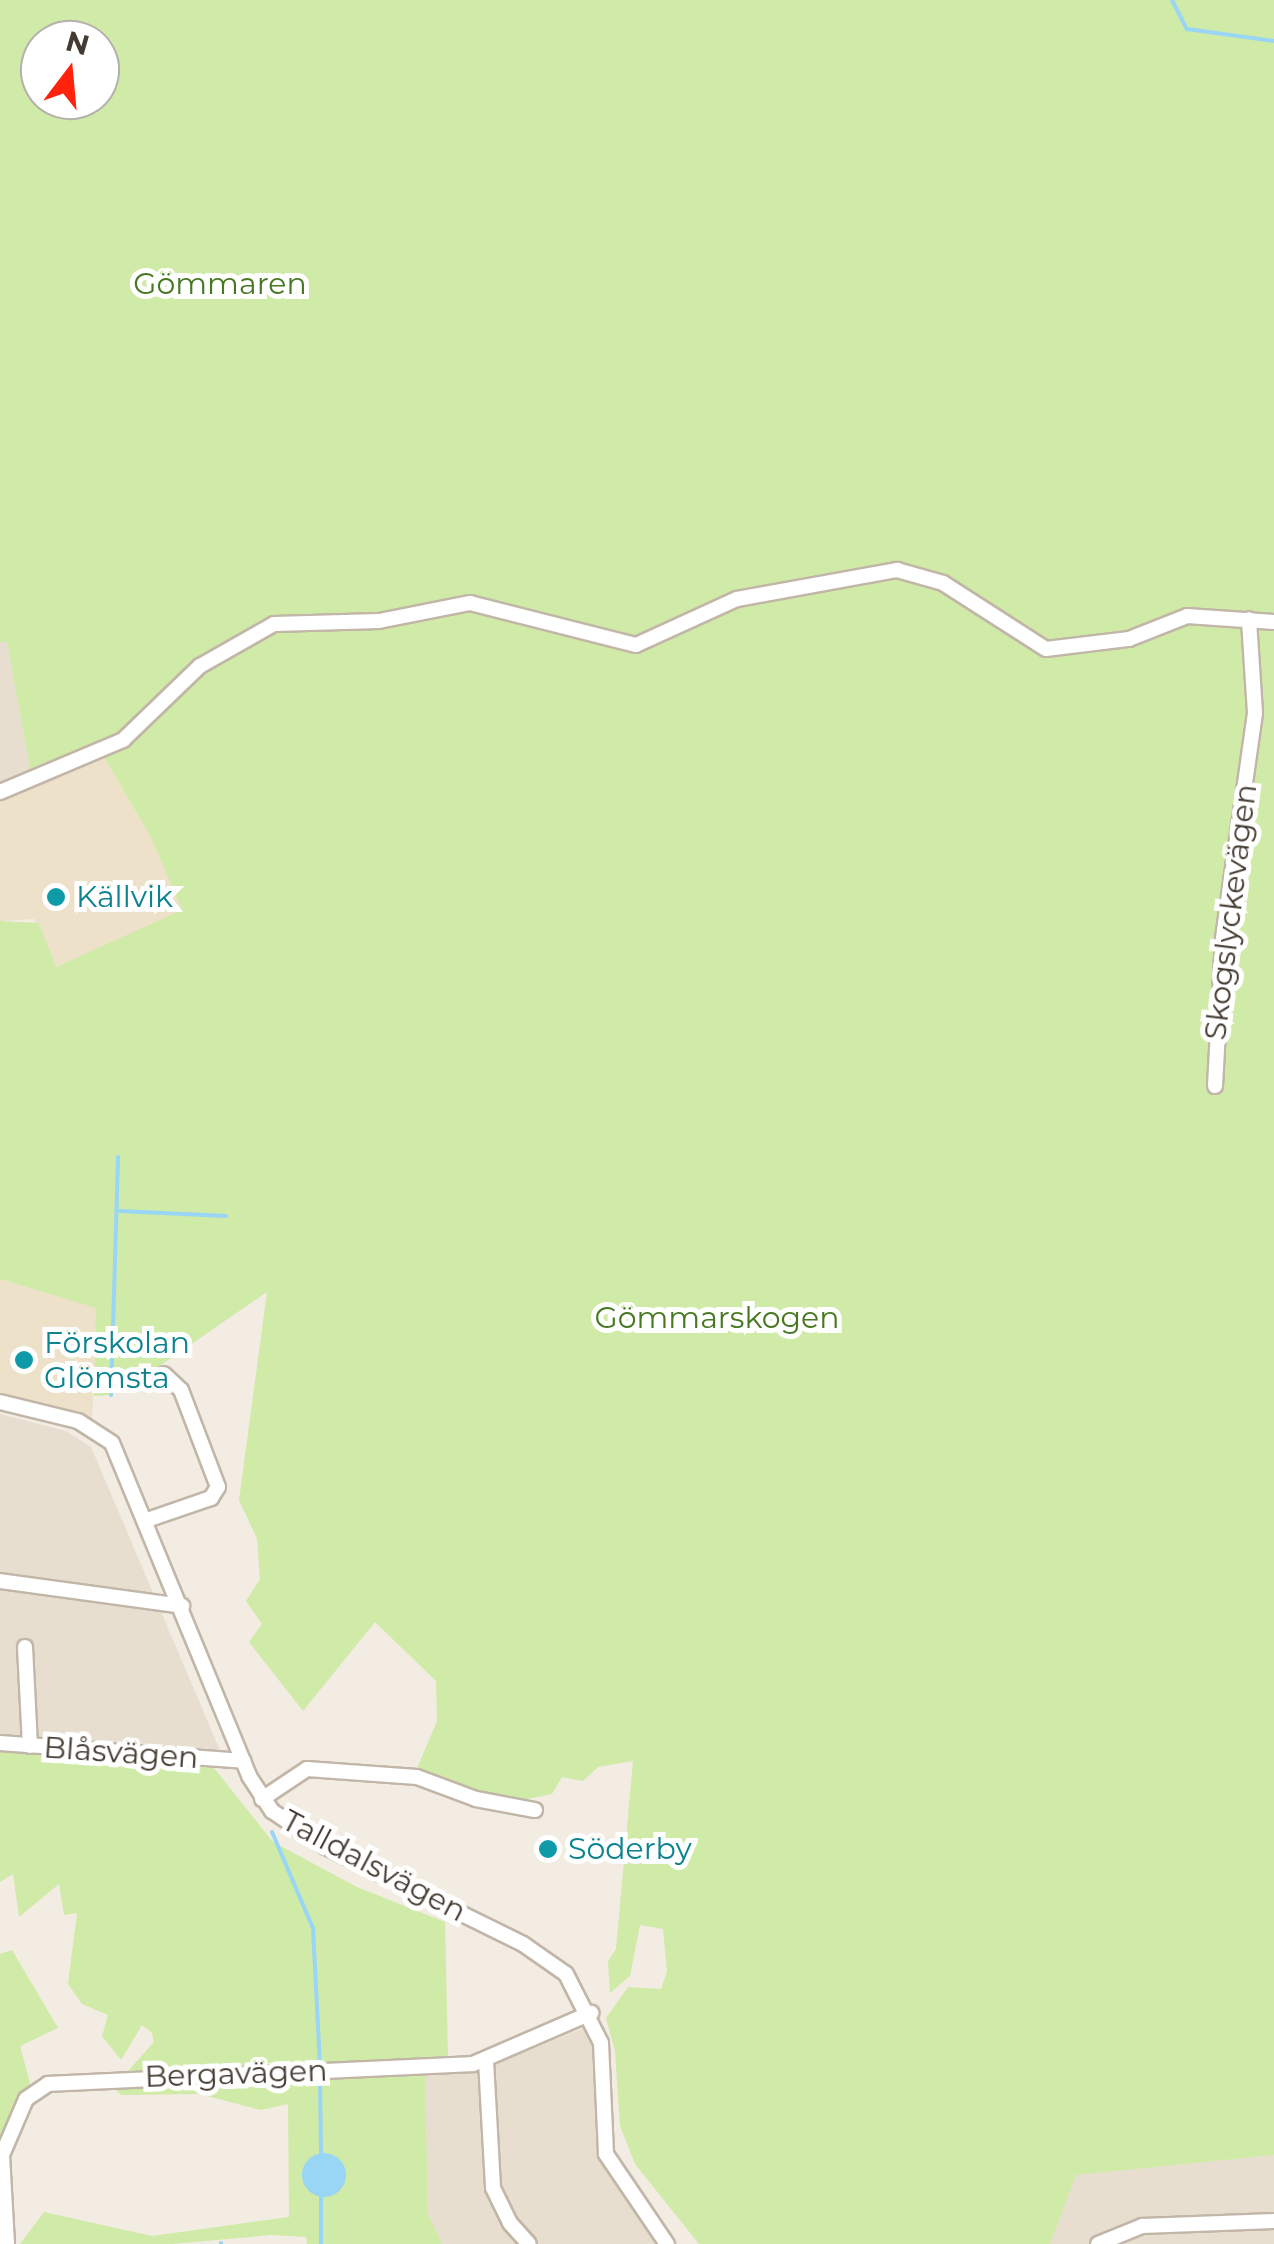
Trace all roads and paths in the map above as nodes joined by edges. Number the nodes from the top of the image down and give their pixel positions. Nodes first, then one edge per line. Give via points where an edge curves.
1 (1249, 620) junction
2 (1274, 622) edge
3 (0, 792) edge
4 (1215, 1086) dead end
5 (164, 1374) dead end
6 (0, 1402) edge
7 (148, 1520) junction
8 (0, 1581) edge
9 (182, 1606) junction
10 (26, 1647) dead end
11 (0, 1744) edge
12 (30, 1746) junction
13 (243, 1760) junction
14 (262, 1799) junction
15 (535, 1810) dead end
16 (591, 2014) junction
17 (486, 2061) junction
18 (1274, 2220) edge
19 (7, 2244) edge
20 (529, 2244) edge
21 (667, 2244) edge
22 (1098, 2244) edge

1 - 2 street
1 - 3 street via 1187,616 1129,638 1046,649 1021,639 943,582 897,570 737,599 636,645 470,603 379,622 274,624 200,666 122,740
1 - 4 street, Skogslyckevägen via 1255,713 1223,938
5 - 7 street via 182,1390 218,1487 211,1498
6 - 7 street, Talldalsvägen via 78,1421 104,1436 126,1467
7 - 9 street, Talldalsvägen
8 - 9 street
9 - 13 street, Talldalsvägen
10 - 12 street
11 - 12 street, Blåsvägen
12 - 13 street, Blåsvägen
13 - 14 street, Talldalsvägen
14 - 15 street via 307,1768 418,1777
14 - 16 street, Talldalsvägen via 313,1840 544,1956 566,1974
16 - 17 street, Bergavägen
16 - 21 street, Talldalsvägen via 603,2053 606,2154
17 - 19 street, Bergavägen via 43,2086 22,2106 0,2162
17 - 20 street via 493,2188
18 - 22 street via 1142,2226

